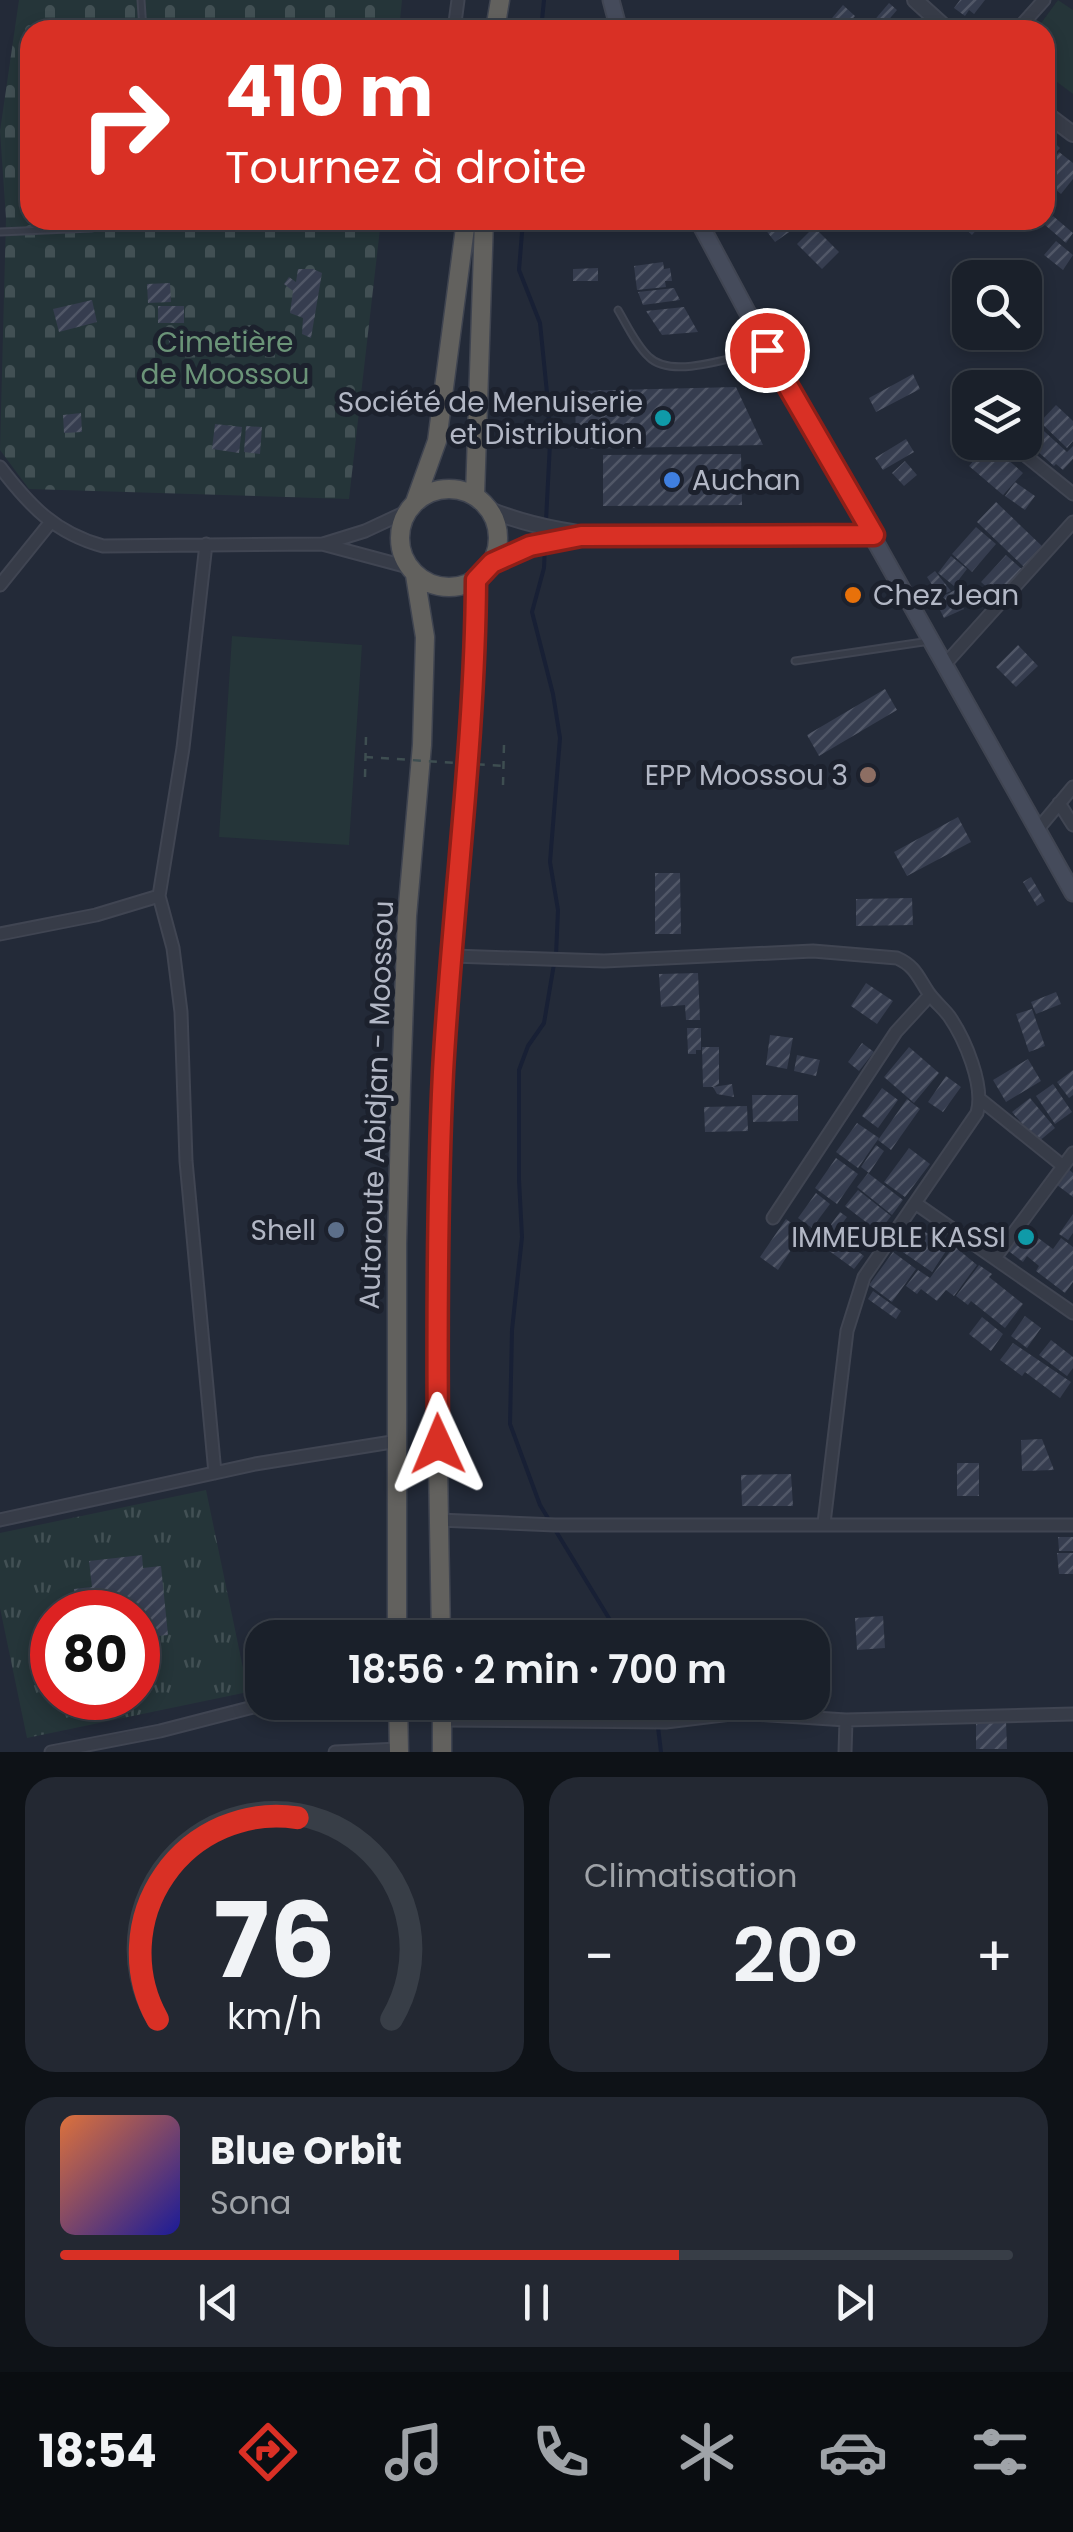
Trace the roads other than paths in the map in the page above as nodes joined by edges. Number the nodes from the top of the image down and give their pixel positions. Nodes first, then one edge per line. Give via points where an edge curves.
1 (915, 0) edge
2 (1044, 0) edge
3 (937, 20) edge
4 (1027, 20) edge
5 (46, 230) edge
6 (465, 230) edge
7 (484, 230) edge
8 (703, 230) edge
9 (0, 232) edge
10 (618, 310) dead end
11 (767, 350) junction
12 (1031, 460) edge
13 (0, 467) edge
14 (1073, 494) edge
15 (474, 496) junction
16 (411, 506) junction
17 (490, 510) junction
18 (1073, 522) edge
19 (50, 523) junction
20 (874, 535) junction
21 (581, 536) junction
22 (206, 544) junction
23 (322, 544) junction
24 (492, 563) junction
25 (412, 570) junction
26 (476, 580) junction
27 (0, 586) edge
28 (933, 641) junction
29 (795, 661) dead end
30 (946, 663) junction
31 (1073, 787) edge
32 (1060, 803) junction
33 (1073, 825) edge
34 (1038, 829) junction
35 (1073, 893) edge
36 (159, 896) junction
37 (0, 934) edge
38 (453, 956) junction
39 (930, 996) junction
40 (981, 1100) junction
41 (1073, 1154) edge
42 (1063, 1166) junction
43 (915, 1203) junction
44 (773, 1218) dead end
45 (994, 1258) junction
46 (1073, 1313) edge
47 (398, 1441) junction
48 (215, 1473) junction
49 (0, 1520) edge
50 (439, 1520) junction
51 (824, 1523) junction
52 (1073, 1526) edge
53 (398, 1620) edge
54 (441, 1620) edge
55 (245, 1709) edge
56 (1073, 1714) edge
57 (830, 1719) edge
58 (398, 1720) edge
59 (442, 1720) edge
60 (625, 1720) edge
61 (684, 1720) edge
62 (846, 1720) junction
63 (399, 1750) edge
64 (51, 1752) edge
65 (336, 1752) edge
66 (442, 1752) edge
67 (845, 1752) edge

1 - 3 street
2 - 4 street
5 - 9 lane
6 - 16 highway via 437,440
7 - 15 highway
8 - 11 main road
10 - 11 lane via 662,366
11 - 20 main road
12 - 14 street
13 - 19 street
15 - 16 highway via 444,489
15 - 17 highway
16 - 23 street
16 - 25 highway via 400,538
17 - 21 street
17 - 24 highway via 498,536
18 - 30 street
19 - 22 street via 103,546
19 - 27 street
20 - 21 street
20 - 28 main road
21 - 24 street via 530,546
22 - 23 street
22 - 36 street via 184,748
23 - 25 street
24 - 26 highway
25 - 26 highway via 445,588
25 - 47 highway, Autoroute Abidjan - Moossou via 425,637 401,1086
26 - 38 highway
28 - 29 lane
28 - 30 main road
30 - 34 main road
31 - 32 street
32 - 33 street
32 - 34 street
34 - 35 main road
36 - 37 street
36 - 48 street via 181,1012 186,1161
38 - 39 street via 604,961 832,952 910,963
38 - 50 highway via 438,1248
39 - 40 street via 951,1019
39 - 44 street via 896,1032
40 - 42 street
40 - 43 street
41 - 42 street
42 - 45 street
43 - 45 street
43 - 51 street via 864,1276 846,1331
45 - 46 street
47 - 48 street
47 - 53 highway, Autoroute Abidjan - Moossou
48 - 49 street
50 - 51 street
50 - 54 highway
51 - 52 street
55 - 64 street
56 - 62 street
57 - 62 street
58 - 63 highway
59 - 66 highway
60 - 61 street
62 - 67 street
63 - 65 street

